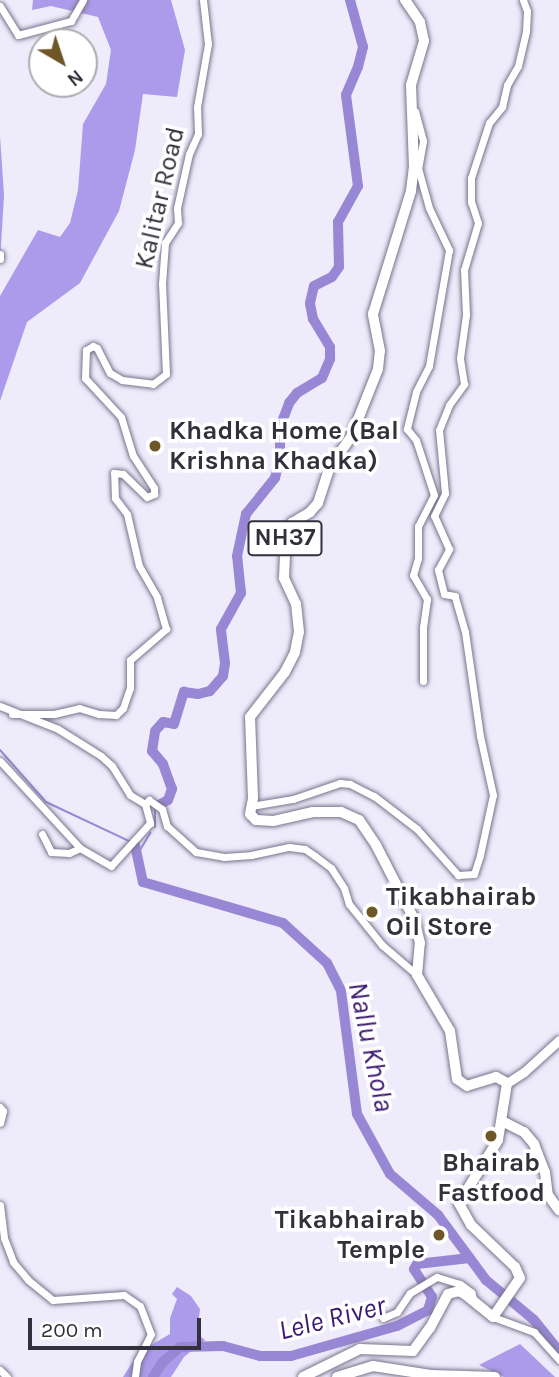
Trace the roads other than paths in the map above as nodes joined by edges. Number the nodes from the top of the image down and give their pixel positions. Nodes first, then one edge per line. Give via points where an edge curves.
1 (83, 0) edge
2 (203, 0) edge
3 (405, 0) edge
4 (523, 0) edge
5 (0, 6) edge
6 (412, 104) junction
7 (434, 516) junction
8 (418, 526) junction
9 (423, 681) dead end
10 (0, 706) edge
11 (12, 714) junction
12 (0, 761) edge
13 (145, 804) junction
14 (251, 806) junction
15 (41, 834) dead end
16 (80, 848) junction
17 (417, 975) junction
18 (559, 1041) edge
19 (507, 1083) junction
20 (0, 1107) edge
21 (502, 1121) junction
22 (0, 1123) edge
23 (0, 1205) edge
24 (559, 1210) edge
25 (475, 1303) junction
26 (493, 1317) junction
27 (383, 1318) dead end
28 (559, 1360) edge
29 (0, 1370) edge
30 (6, 1377) edge
31 (135, 1377) edge
32 (303, 1377) edge
33 (337, 1377) edge
34 (495, 1377) edge

1 - 5 street via 71,21 18,34
2 - 11 street, Kalitar Road via 208,44 197,107 200,126 177,208 178,223 165,243 166,374 153,384 122,380 110,373 97,348 86,350 85,378 121,417 133,456 154,488 154,495 147,497 123,474 114,473 112,480 115,498 127,514 139,566 157,597 166,629 130,660 130,688 116,715 79,708 54,714
3 - 6 main road, NH37 via 423,31 411,85
4 - 7 street via 526,31 518,66 502,107 489,123 471,177 471,202 478,223 464,270 466,315 460,358 464,384 439,430 445,493
6 - 8 street via 423,141 418,168 429,208 449,250 429,366 416,392 407,429 416,440 434,495
6 - 14 main road, NH37 via 411,191 373,314 380,351 378,369 351,437 330,467 318,503 286,533 284,578 296,604 299,632 285,672 250,717
7 - 8 street
7 - 14 street via 449,550 438,570 444,594 455,596 465,632 493,795 474,874 458,875 417,829 350,784
8 - 9 street via 413,575 427,598
10 - 11 street
11 - 13 street via 58,729 102,756 130,795
12 - 16 street
13 - 16 street via 150,823 111,866
13 - 17 street via 149,800 163,808 167,826 196,852 224,856 305,849 331,868 349,904 382,945
14 - 17 main road via 251,816 261,821 330,810 359,820 414,919 420,943
15 - 16 street via 51,852
17 - 19 main road via 450,1031 460,1084 496,1077
18 - 19 street
19 - 21 main road
20 - 22 street via 4,1111
21 - 24 main road via 524,1132 534,1144 548,1195
21 - 26 main road via 495,1145 459,1203 471,1225 515,1267 520,1279
23 - 31 street via 13,1262 53,1300 124,1295 140,1306 150,1334
25 - 26 main road
25 - 27 street via 471,1292 437,1276 410,1293 397,1312
25 - 32 main road via 459,1292 448,1294 413,1351 360,1349
26 - 28 street via 534,1332
29 - 30 street
33 - 34 main road via 373,1366 432,1375

